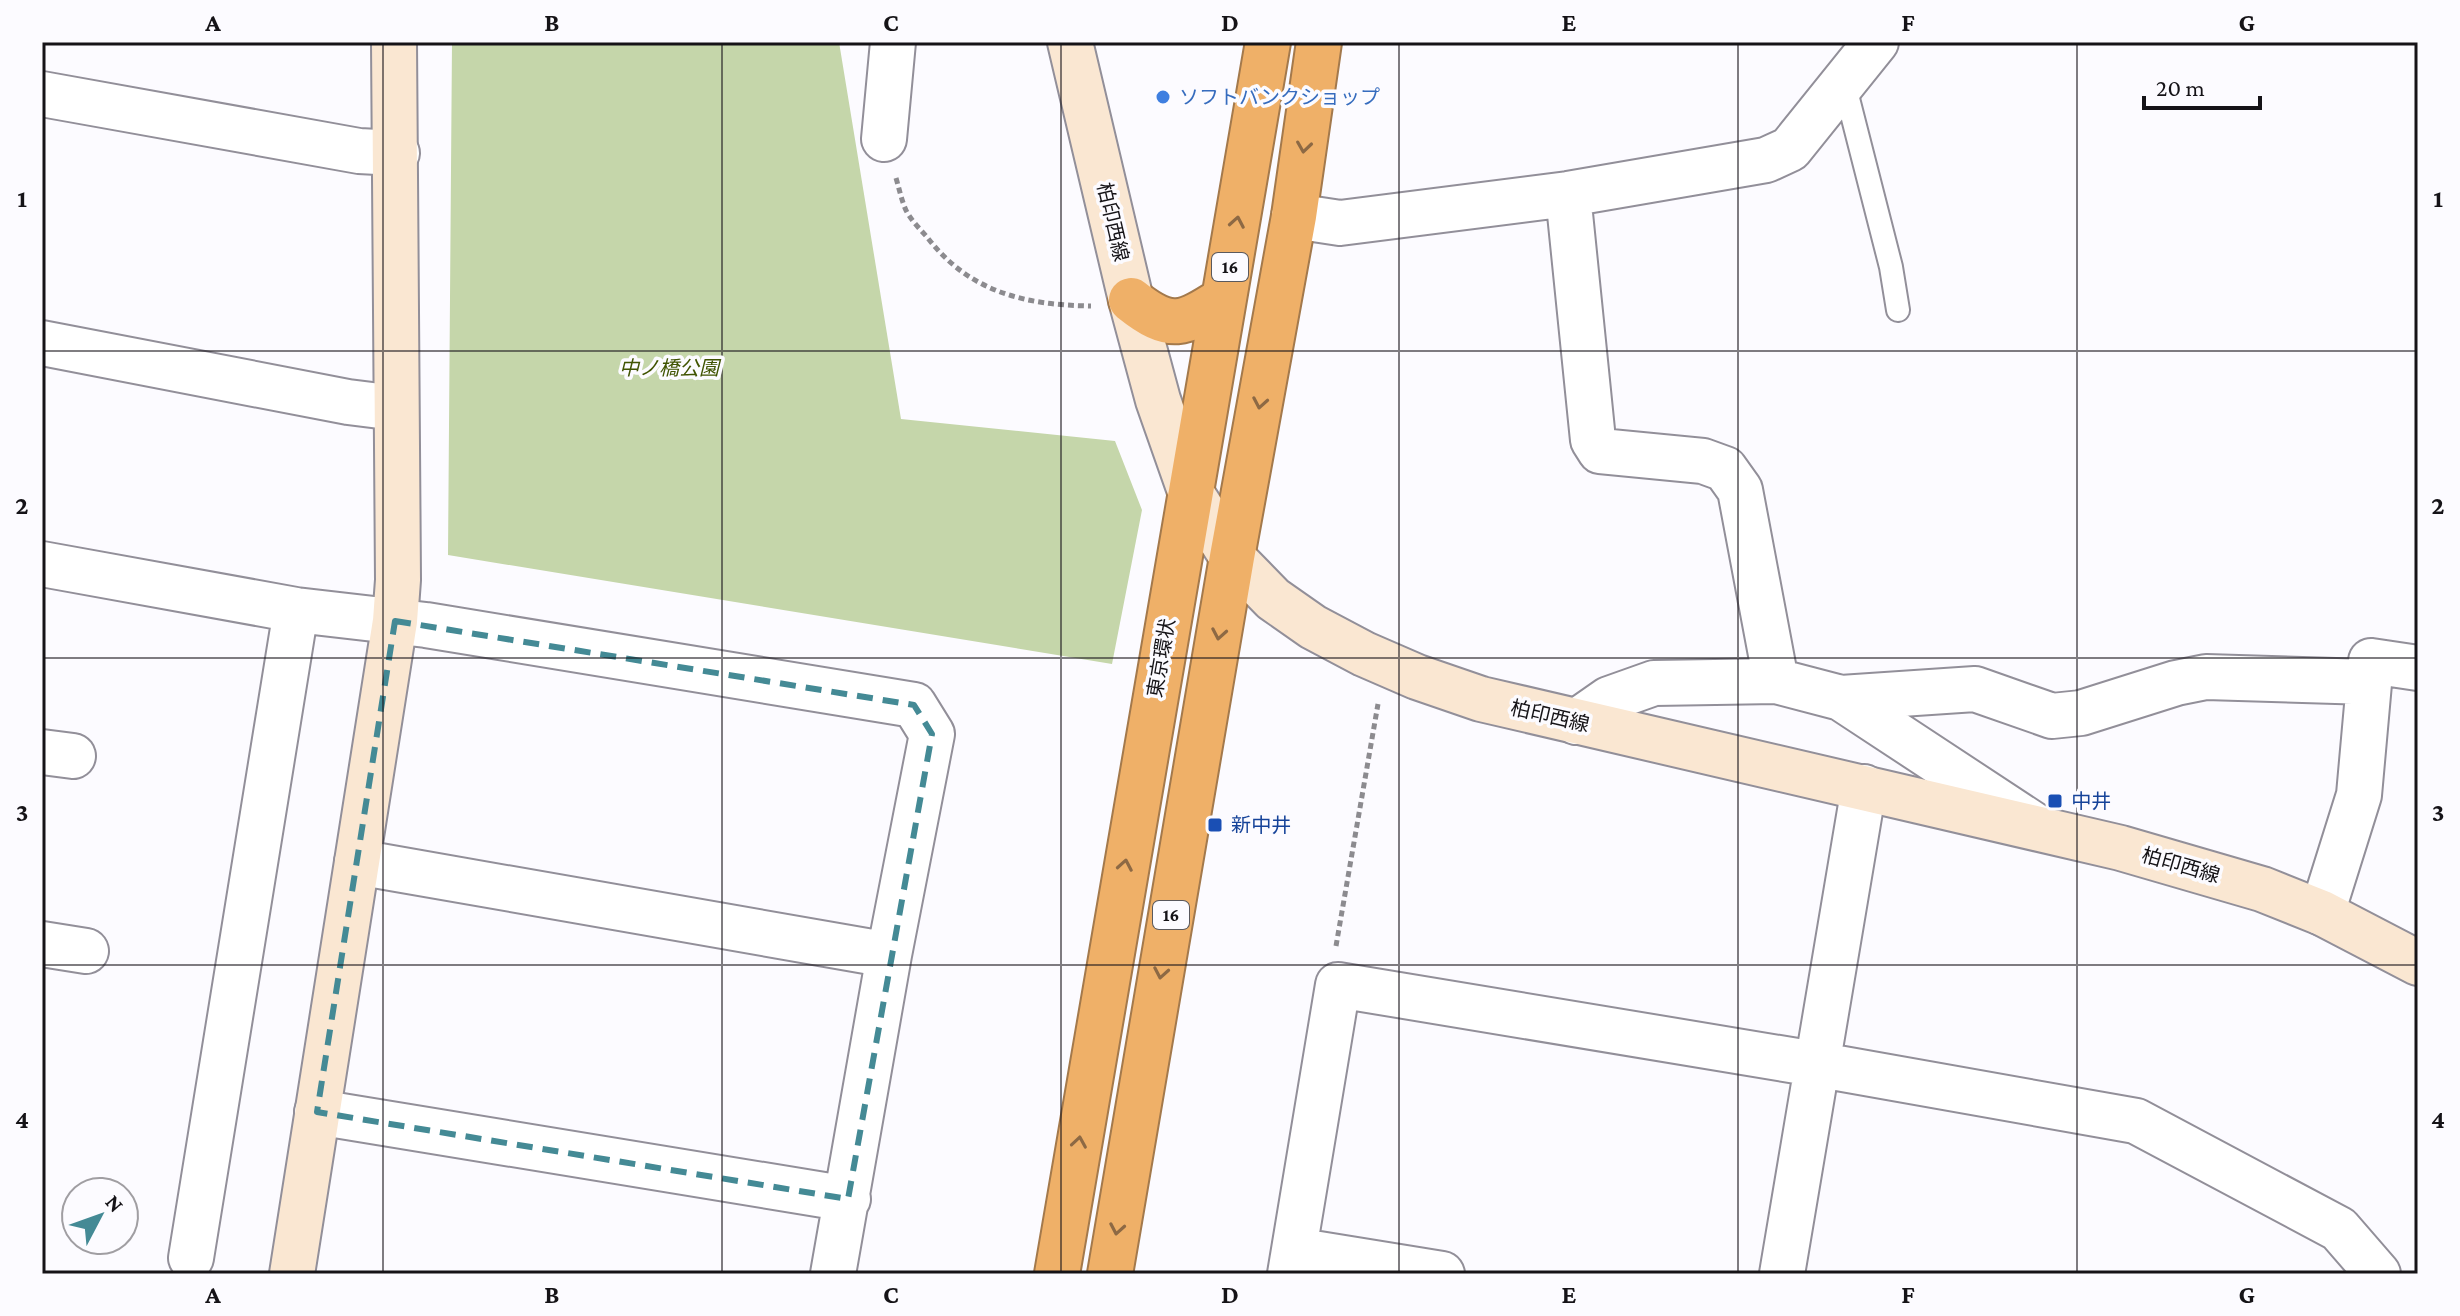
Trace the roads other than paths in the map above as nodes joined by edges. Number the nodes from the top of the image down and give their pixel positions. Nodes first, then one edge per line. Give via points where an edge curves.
1 (394, 42) edge
2 (893, 42) edge
3 (1070, 42) edge
4 (1268, 42) edge
5 (1319, 42) edge
6 (1876, 42) edge
7 (1844, 83) junction
8 (42, 94) edge
9 (884, 139) road end
10 (397, 153) junction
11 (1568, 194) junction
12 (1294, 216) junction
13 (1224, 299) junction
14 (1131, 300) junction
15 (1898, 310) dead end
16 (42, 343) edge
17 (396, 408) junction
18 (1190, 491) junction
19 (1232, 557) junction
20 (42, 564) edge
21 (296, 610) junction
22 (395, 621) junction
23 (2418, 668) edge
24 (1776, 681) junction
25 (2369, 682) junction
26 (1841, 698) junction
27 (1576, 722) junction
28 (1864, 787) junction
29 (2037, 827) junction
30 (357, 862) junction
31 (2322, 913) junction
32 (42, 944) edge
33 (86, 951) dead end
34 (889, 955) junction
35 (2418, 963) edge
36 (1815, 1064) junction
37 (317, 1112) junction
38 (848, 1199) junction
39 (191, 1258) dead end
40 (1292, 1262) edge
41 (2370, 1272) edge
42 (292, 1274) edge
43 (833, 1274) edge
44 (1057, 1274) edge
45 (1110, 1274) edge
46 (1442, 1274) edge
47 (1782, 1274) edge

1 - 10 main road
2 - 9 street
3 - 14 main road, 柏印西線
13 -> 4 highway, 東京環状 / 16
5 -> 12 highway, 16
6 - 7 street
7 - 11 street via 1790,149 1766,160
7 - 15 lane
8 - 10 street via 359,151
10 - 17 main road
11 - 12 street via 1340,223
11 - 24 street via 1593,440 1600,451 1703,461 1725,469 1740,490
12 -> 19 highway, 16
13 - 14 highway via 1179,321 1155,319
13 - 18 highway, 東京環状 / 16
14 - 18 main road, 柏印西線
16 - 17 street
17 - 22 main road
18 - 19 main road, 柏印西線
44 -> 18 highway, 東京環状 / 16
19 - 27 main road, 柏印西線 via 1273,599 1364,654 1481,699
19 -> 45 highway, 16
20 - 21 street
21 - 22 street
21 - 39 street
22 - 30 main road
22 - 34 street via 914,705 932,734
23 - 25 street via 2371,661
24 - 26 street
24 - 27 street via 1654,683 1609,699
25 - 26 street via 2206,677 2081,713 2052,716 1975,689
25 - 31 street via 2359,795
26 - 29 street
27 - 28 main road, 柏印西線
28 - 29 main road, 柏印西線
28 - 36 street
29 - 31 main road, 柏印西線 via 2213,874
30 - 34 street
30 - 37 main road
31 - 35 main road, 柏印西線
32 - 33 street
34 - 38 street
36 - 40 street via 1338,985
36 - 41 street via 2136,1121 2339,1229
36 - 47 street
37 - 38 street
37 - 42 main road
38 - 43 street
40 - 46 street

